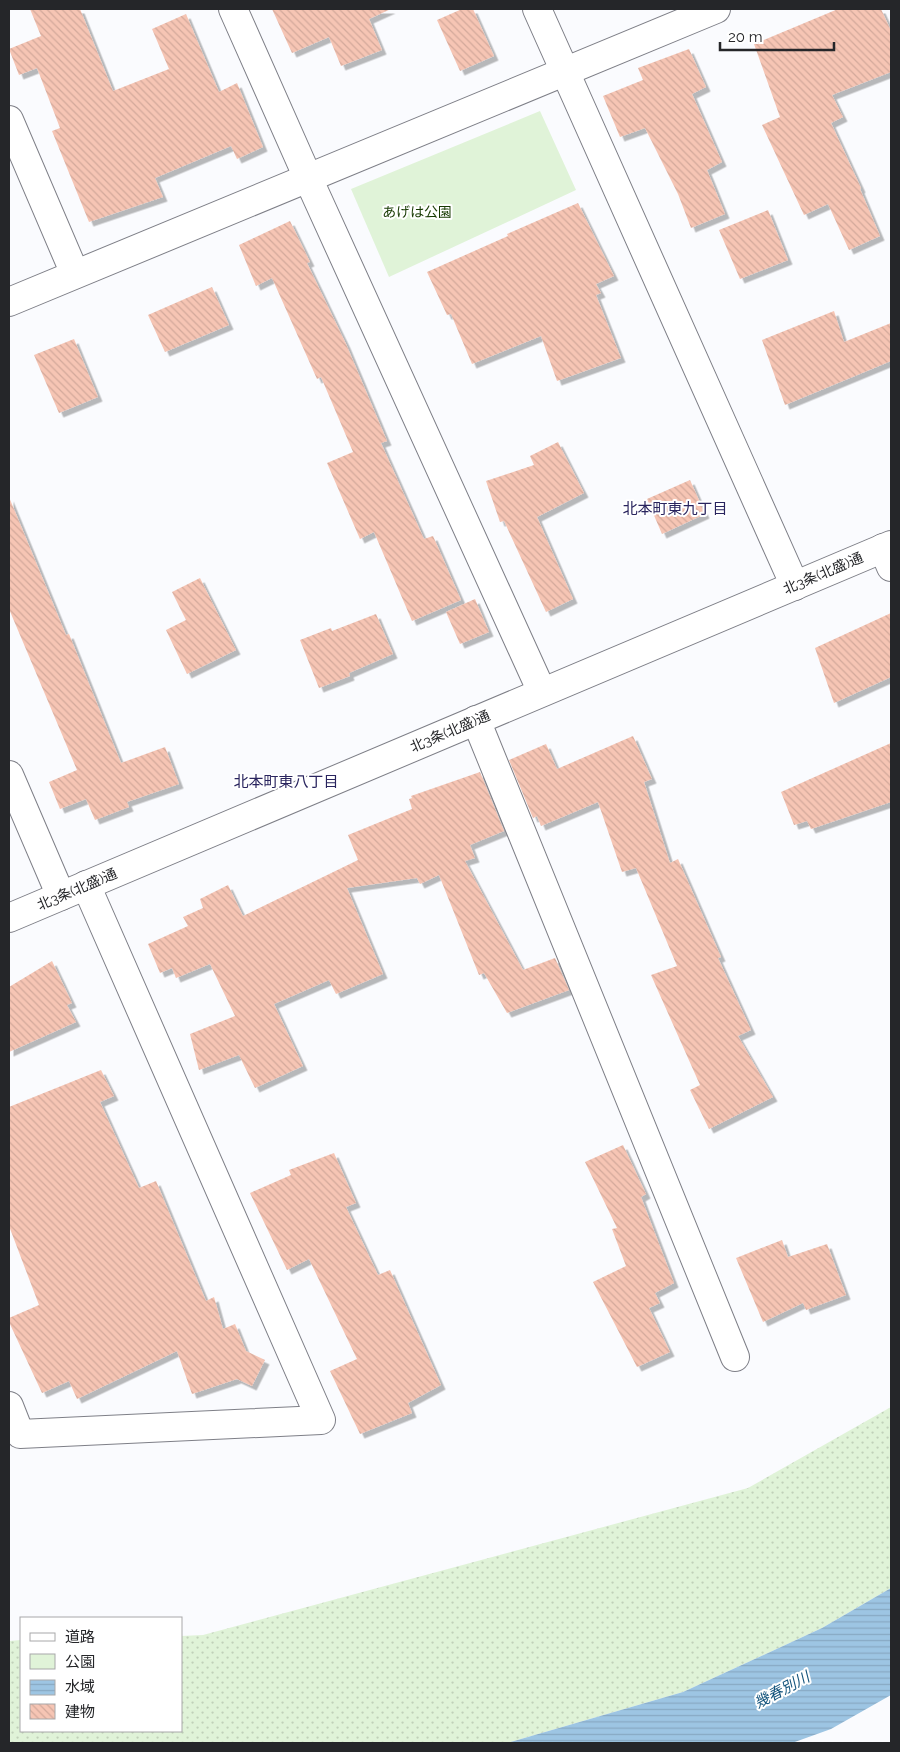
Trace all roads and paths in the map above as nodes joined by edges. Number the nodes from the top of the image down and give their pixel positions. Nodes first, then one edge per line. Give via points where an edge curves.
1 (233, 9) edge
2 (537, 9) edge
3 (716, 9) edge
4 (564, 72) junction
5 (9, 120) edge
6 (308, 178) junction
7 (75, 274) junction
8 (9, 302) edge
9 (889, 553) edge
10 (795, 586) junction
11 (542, 692) junction
12 (476, 720) junction
13 (9, 775) edge
14 (86, 885) junction
15 (61, 896) junction
16 (9, 918) edge
17 (735, 1357) dead end
18 (9, 1406) edge

1 - 6 street
2 - 4 street
3 - 4 street
4 - 6 street
4 - 10 street
5 - 7 street
6 - 7 street
6 - 11 street
7 - 8 street
9 - 10 street, 北3条(北盛)通
10 - 11 street, 北3条(北盛)通
11 - 12 street, 北3条(北盛)通
12 - 14 street, 北3条(北盛)通
12 - 17 street
13 - 15 street
14 - 15 street, 北3条(北盛)通
14 - 18 street via 321,1420 20,1434
15 - 16 street, 北3条(北盛)通

